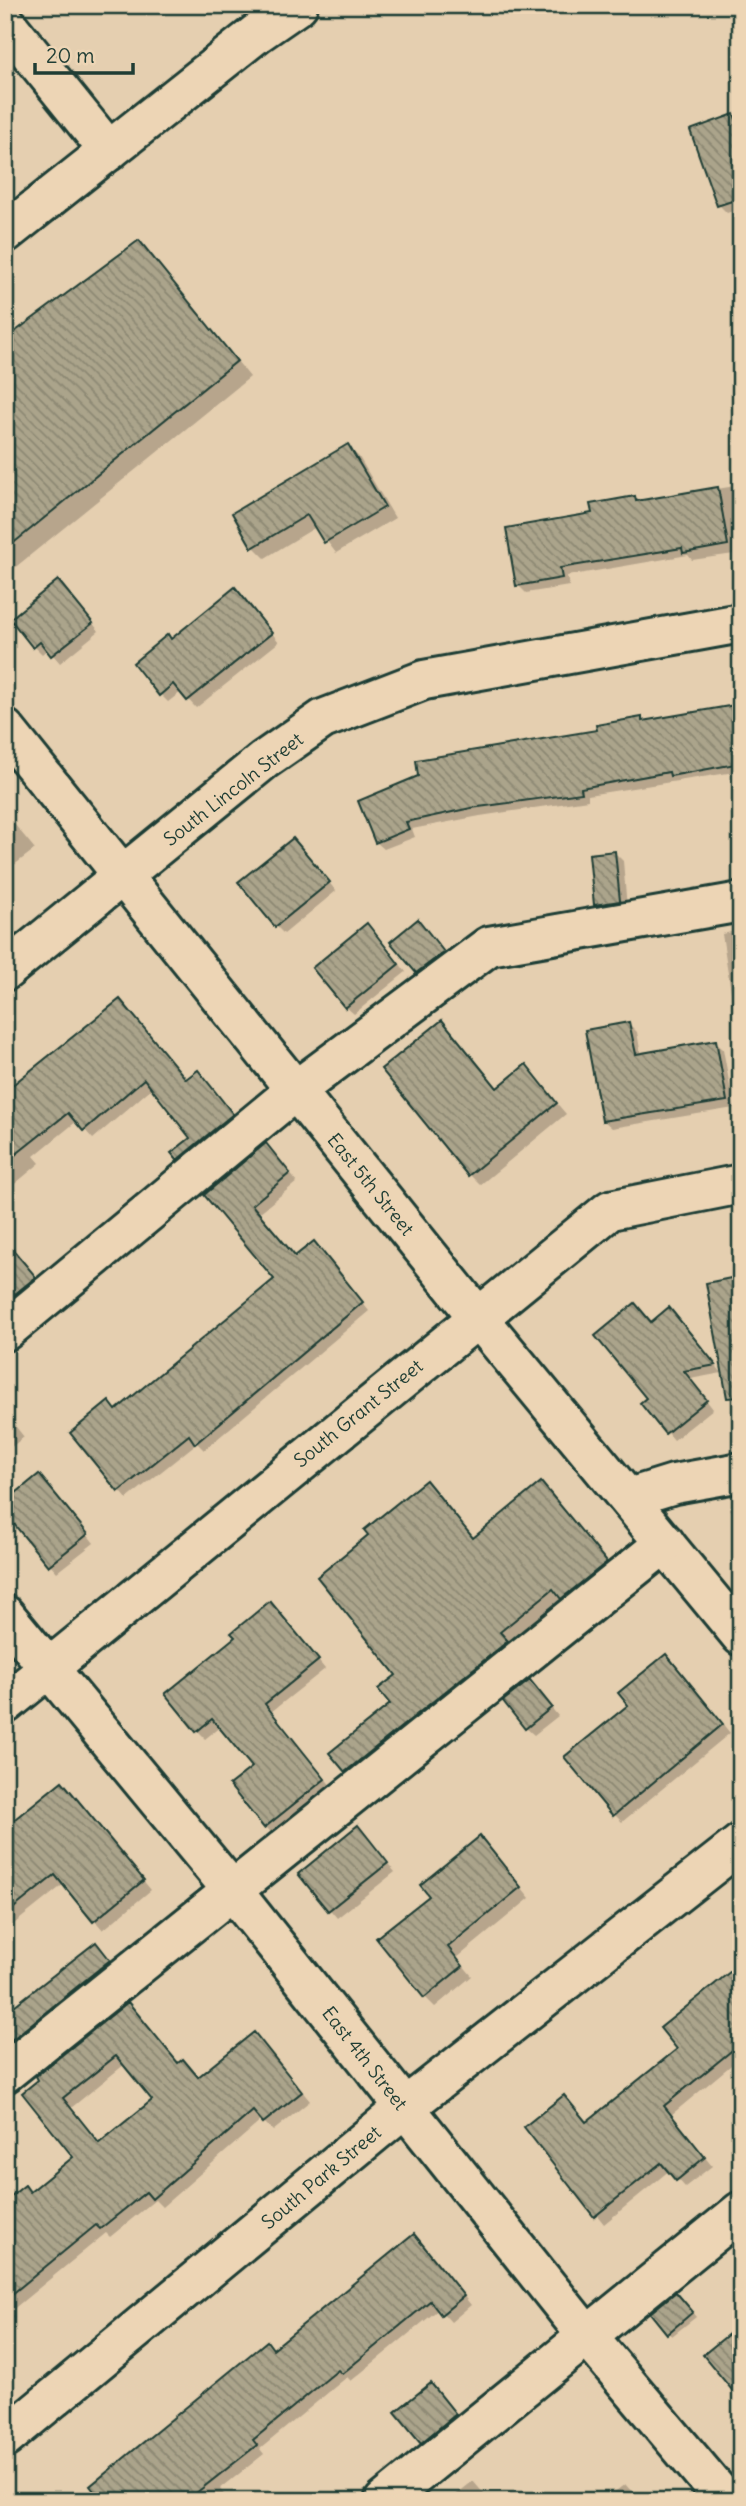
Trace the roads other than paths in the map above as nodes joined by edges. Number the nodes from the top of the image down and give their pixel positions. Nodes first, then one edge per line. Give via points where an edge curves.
1 (298, 5) edge
2 (5, 22) edge
3 (109, 151) junction
4 (5, 233) edge
5 (741, 624) edge
6 (5, 729) edge
7 (124, 876) junction
8 (741, 902) edge
9 (5, 971) edge
10 (296, 1090) junction
11 (741, 1184) edge
12 (477, 1316) junction
13 (5, 1332) edge
14 (741, 1472) edge
15 (629, 1498) junction
16 (665, 1543) junction
17 (5, 1615) edge
18 (741, 1636) edge
19 (49, 1668) junction
20 (5, 1703) edge
21 (741, 1843) edge
22 (232, 1890) junction
23 (5, 2073) edge
24 (404, 2108) junction
25 (741, 2211) edge
26 (587, 2336) junction
27 (5, 2438) edge
28 (384, 2501) edge
29 (726, 2501) edge

1 - 3 street
2 - 3 street
3 - 4 street
5 - 7 street, South Lincoln Street via 424,680 323,719 264,760
6 - 7 street, East 5th Street
7 - 9 street, South Lincoln Street
7 - 10 street, East 5th Street
8 - 10 street via 489,946
10 - 12 street, East 5th Street
10 - 13 street
11 - 12 street, South Grant Street via 610,1210
12 - 15 street, East 5th Street
12 - 19 street, South Grant Street
14 - 15 street
15 - 16 street, East 5th Street
16 - 18 street, East 5th Street
16 - 22 street
17 - 19 street, East 4th Street
19 - 20 street, South Grant Street
19 - 22 street, East 4th Street
21 - 24 street, South Park Street
22 - 23 street
22 - 24 street, East 4th Street
24 - 26 street, East 4th Street
24 - 27 street, South Park Street
25 - 26 street
26 - 28 street
26 - 29 street, East 4th Street

